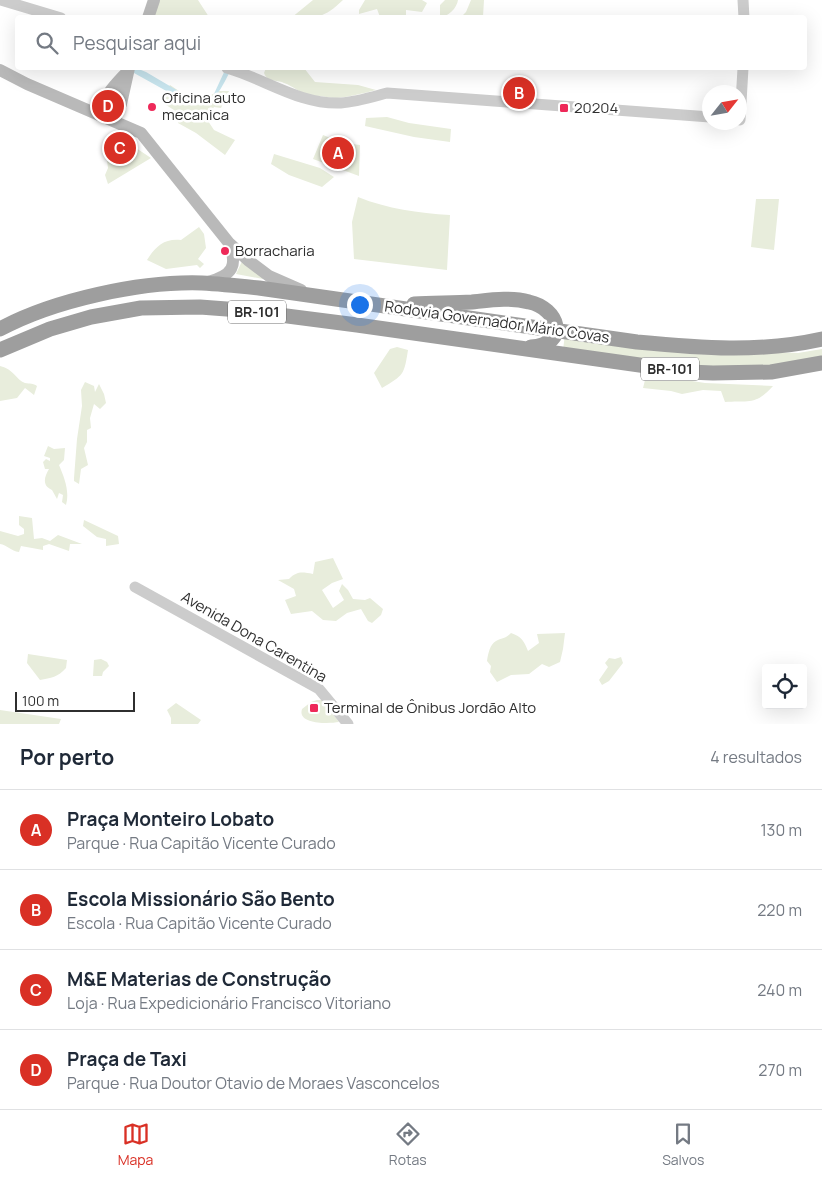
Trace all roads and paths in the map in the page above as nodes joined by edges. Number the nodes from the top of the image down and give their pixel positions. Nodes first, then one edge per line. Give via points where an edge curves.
1 (1, 0) edge
2 (154, 0) edge
3 (744, 0) edge
4 (51, 15) edge
5 (149, 15) edge
6 (744, 15) edge
7 (0, 70) edge
8 (128, 70) edge
9 (234, 70) edge
10 (743, 70) edge
11 (742, 85) edge
12 (118, 89) junction
13 (69, 102) junction
14 (702, 116) edge
15 (106, 117) junction
16 (141, 133) junction
17 (229, 243) junction
18 (202, 283) junction
19 (316, 297) junction
20 (396, 308) junction
21 (0, 329) edge
22 (561, 331) junction
23 (822, 339) edge
24 (518, 348) junction
25 (0, 350) edge
26 (562, 354) junction
27 (822, 363) edge
28 (135, 587) dead end
29 (348, 724) edge

1 - 4 street
2 - 5 main road
3 - 6 street
7 - 13 main road
8 - 12 main road
9 - 14 street via 280,90 317,101 341,102 387,94
10 - 11 street
12 - 13 main road via 88,102
12 - 15 main road via 120,108
12 - 16 main road via 127,113
13 - 15 main road
15 - 16 main road
16 - 17 main road
17 - 18 main road via 234,260 230,270 221,278
17 - 19 main road via 268,276
18 - 19 highway, Rodovia Governador Mário Covas / BR-101
18 - 21 highway, Rodovia Governador Mário Covas / BR-101 via 146,287 76,300
19 - 20 highway, Rodovia Governador Mário Covas / BR-101
20 - 22 highway, Rodovia Governador Mário Covas / BR-101
20 - 22 highway via 424,303 519,300 542,306
22 - 23 highway, Rodovia Governador Mário Covas / BR-101 via 696,348 756,349
22 - 24 highway via 547,344
22 - 26 highway via 557,346
24 - 25 highway, Rodovia Governador Mário Covas / BR-101 via 240,310 177,306 141,308 72,322
24 - 26 highway, Rodovia Governador Mário Covas / BR-101
26 - 27 highway, Rodovia Governador Mário Covas / BR-101 via 713,373 780,371
28 - 29 street, Avenida Dona Carentina via 319,689

